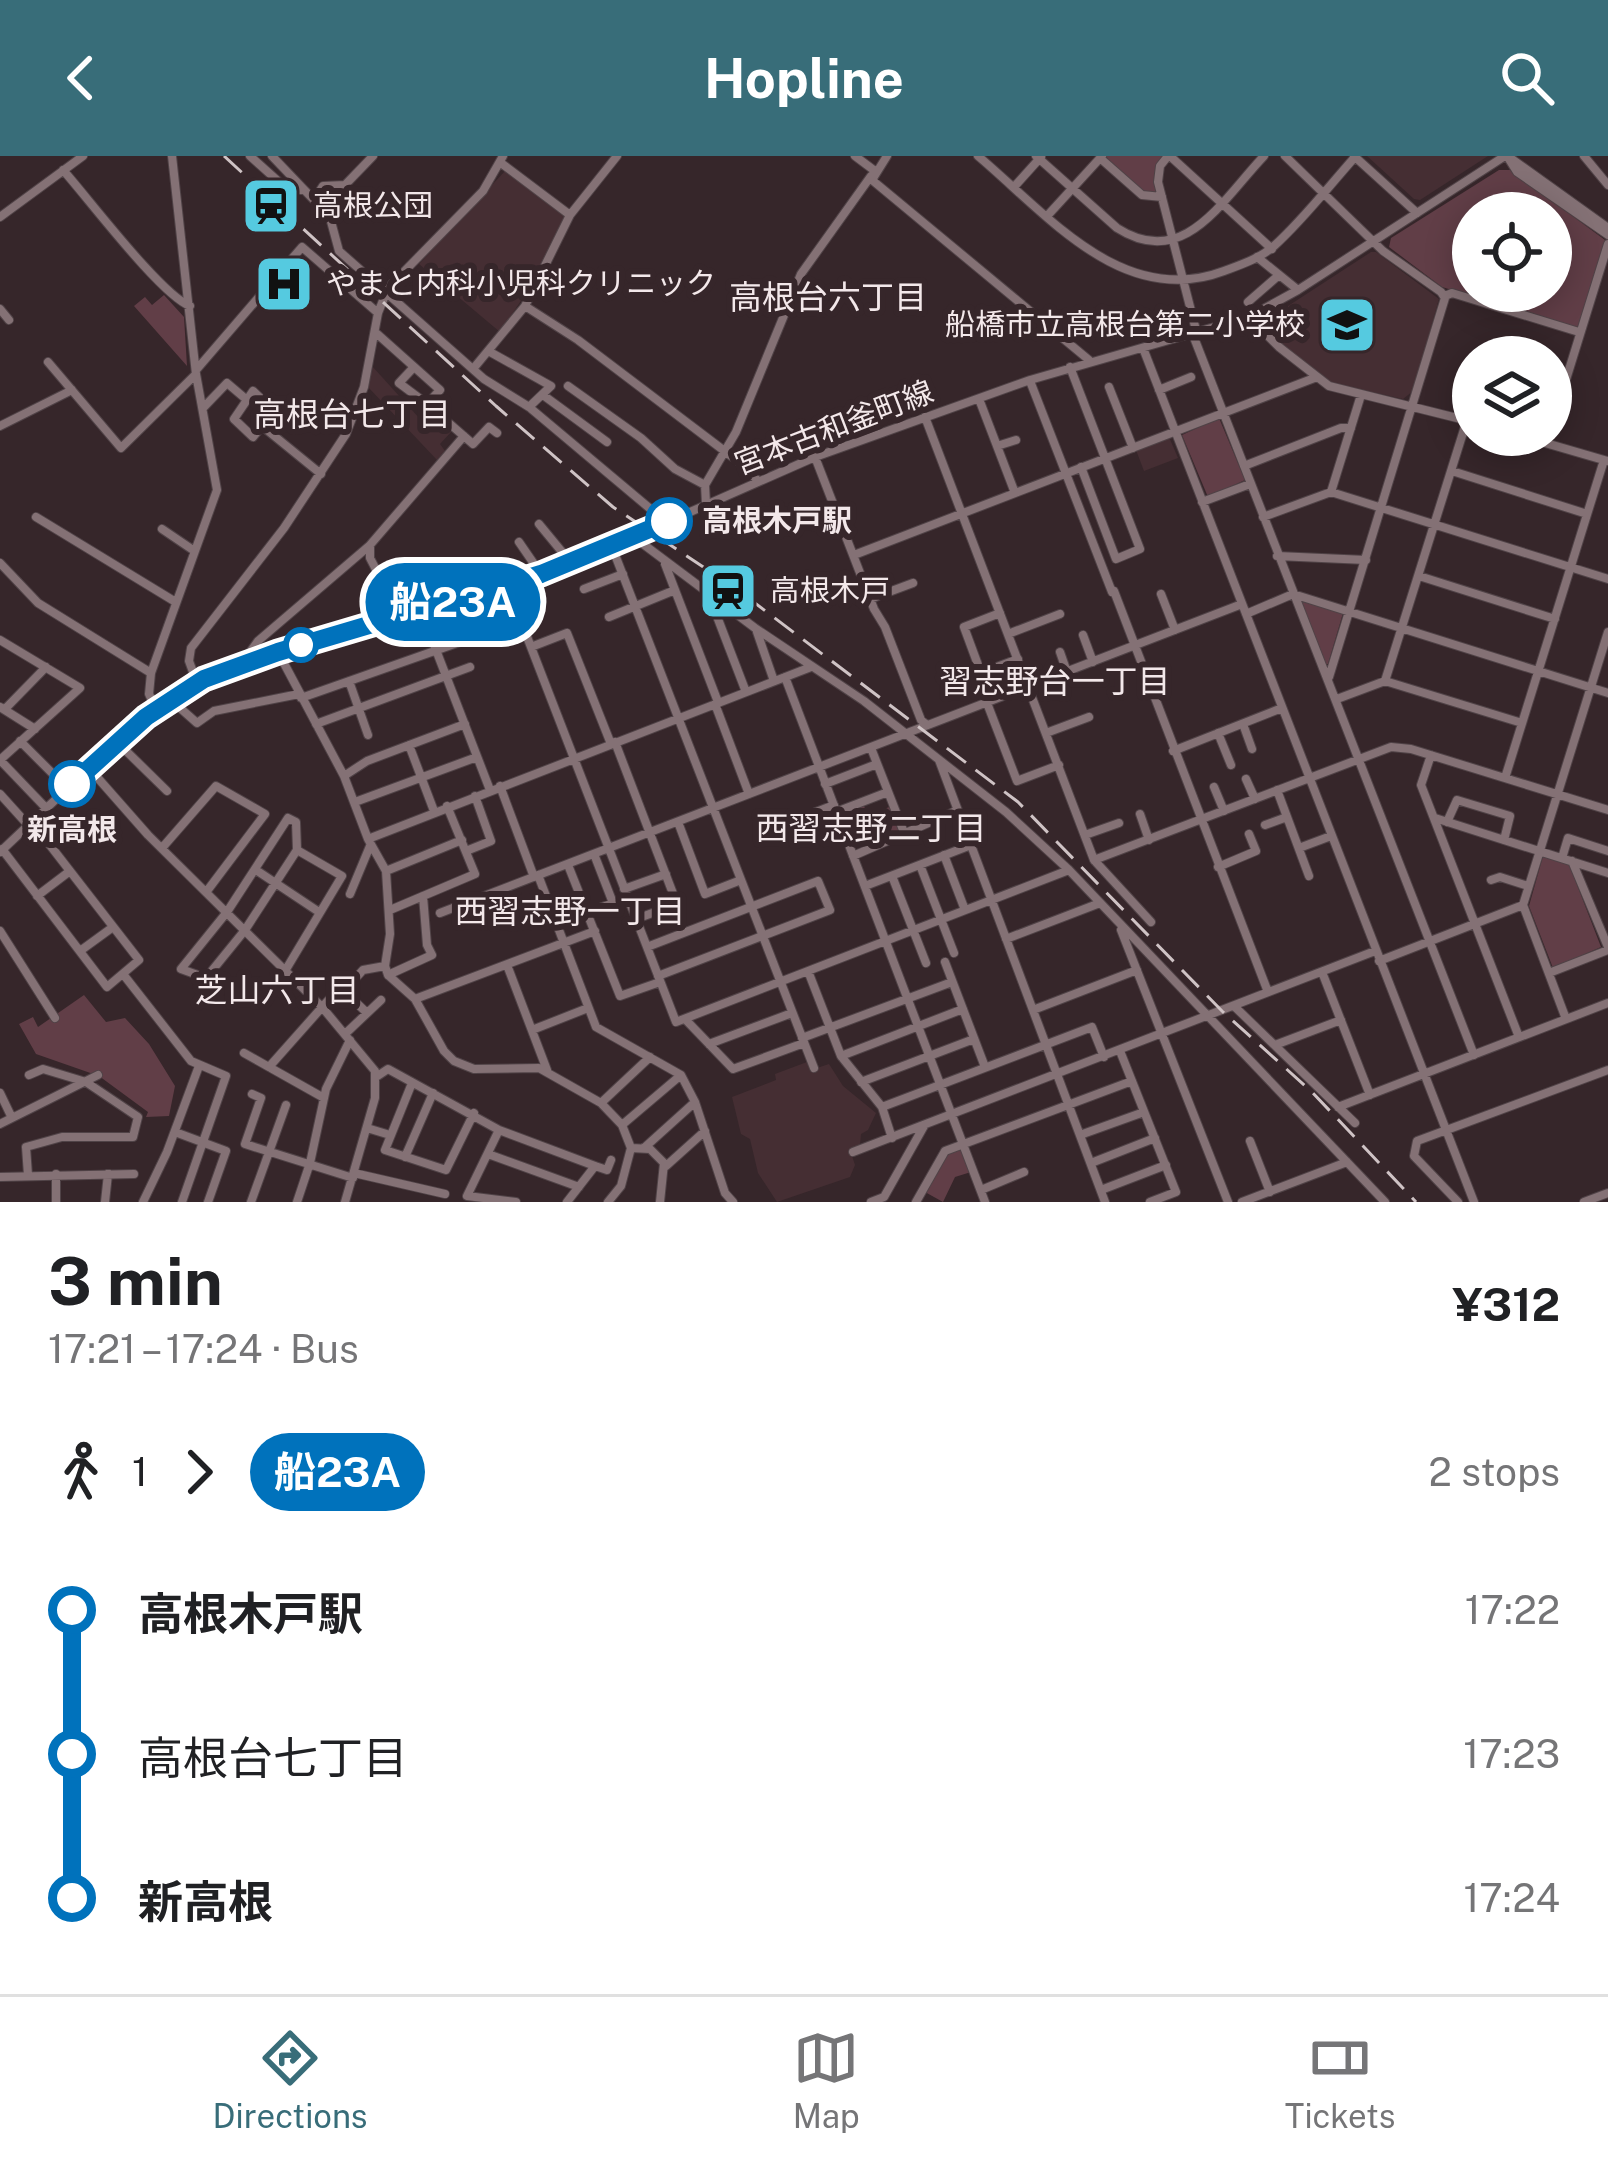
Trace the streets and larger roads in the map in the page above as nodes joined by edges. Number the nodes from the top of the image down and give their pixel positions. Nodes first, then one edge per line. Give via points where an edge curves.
1 (83, 156) edge
2 (172, 156) edge
3 (250, 156) edge
4 (272, 156) edge
5 (373, 156) edge
6 (617, 156) edge
7 (855, 156) edge
8 (887, 156) edge
9 (978, 156) edge
10 (1169, 156) edge
11 (1264, 156) edge
12 (1286, 156) edge
13 (1355, 156) edge
14 (1506, 156) edge
15 (1584, 156) edge
16 (1039, 157) edge
17 (1101, 157) edge
18 (502, 160) edge
19 (1608, 168) edge
20 (63, 170) junction
21 (873, 174) junction
22 (1599, 175) junction
23 (1608, 185) edge
24 (1014, 187) junction
25 (341, 188) junction
26 (1072, 189) junction
27 (304, 190) junction
28 (1324, 191) junction
29 (1162, 197) junction
30 (314, 200) junction
31 (1220, 202) junction
32 (2, 212) edge
33 (1417, 213) junction
34 (570, 215) junction
35 (1048, 215) junction
36 (331, 218) junction
37 (1608, 236) edge
38 (1374, 240) junction
39 (1173, 242) junction
40 (1271, 249) junction
41 (1257, 257) junction
42 (1280, 274) junction
43 (1183, 280) junction
44 (1298, 290) junction
45 (386, 292) junction
46 (1444, 296) junction
47 (1248, 302) dead end
48 (190, 306) junction
49 (525, 306) junction
50 (0, 309) edge
51 (378, 313) junction
52 (1249, 317) junction
53 (9, 320) dead end
54 (375, 332) junction
55 (1579, 332) junction
56 (1195, 334) junction
57 (1143, 348) junction
58 (490, 352) junction
59 (1572, 356) edge
60 (1090, 361) junction
61 (48, 362) dead end
62 (1070, 367) junction
63 (413, 368) junction
64 (473, 369) junction
65 (196, 372) junction
66 (1191, 377) dead end
67 (1317, 377) junction
68 (1030, 380) junction
69 (568, 386) dead end
70 (1109, 387) dead end
71 (1159, 389) junction
72 (72, 390) junction
73 (543, 395) junction
74 (1361, 395) junction
75 (247, 400) junction
76 (979, 400) junction
77 (428, 404) junction
78 (1414, 404) junction
79 (529, 407) junction
80 (202, 409) junction
81 (1223, 414) junction
82 (1452, 416) edge
83 (925, 417) junction
84 (0, 426) edge
85 (262, 426) junction
86 (1351, 428) junction
87 (497, 433) dead end
88 (1175, 433) junction
89 (464, 436) junction
90 (1016, 440) dead end
91 (607, 442) dead end
92 (998, 446) junction
93 (1572, 446) edge
94 (1132, 448) junction
95 (725, 454) junction
96 (1457, 456) edge
97 (815, 457) junction
98 (1105, 459) junction
99 (1606, 461) edge
100 (1244, 466) junction
101 (1082, 467) junction
102 (1452, 471) junction
103 (1066, 473) junction
104 (321, 474) junction
105 (758, 482) junction
106 (1250, 484) junction
107 (705, 485) junction
108 (1331, 492) junction
109 (1015, 493) junction
110 (1202, 502) junction
111 (706, 504) junction
112 (1383, 508) junction
113 (962, 514) junction
114 (1587, 514) junction
115 (36, 517) dead end
116 (1263, 517) junction
117 (667, 522) junction
118 (538, 524) dead end
119 (1434, 524) junction
120 (162, 529) dead end
121 (634, 537) junction
122 (519, 542) dead end
123 (370, 545) junction
124 (612, 547) junction
125 (194, 550) junction
126 (854, 555) junction
127 (1277, 556) junction
128 (664, 560) junction
129 (1366, 560) junction
130 (0, 563) edge
131 (572, 564) junction
132 (1572, 567) junction
133 (541, 574) junction
134 (623, 574) junction
135 (1419, 576) junction
136 (1608, 579) edge
137 (913, 583) dead end
138 (507, 585) junction
139 (584, 589) dead end
140 (675, 590) junction
141 (708, 593) junction
142 (1161, 594) dead end
143 (1293, 594) junction
144 (870, 599) junction
145 (173, 601) junction
146 (635, 606) junction
147 (1244, 609) junction
148 (1350, 612) junction
149 (422, 613) junction
150 (1000, 613) junction
151 (1060, 614) dead end
152 (400, 616) junction
153 (609, 616) dead end
154 (1555, 619) junction
155 (755, 628) junction
156 (1402, 628) junction
157 (1175, 630) junction
158 (1608, 632) edge
159 (1008, 634) junction
160 (1082, 635) dead end
161 (4, 643) edge
162 (460, 643) dead end
163 (1134, 646) junction
164 (531, 647) junction
165 (437, 651) junction
166 (278, 652) junction
167 (1060, 652) dead end
168 (0, 656) edge
169 (1018, 658) junction
170 (248, 662) junction
171 (1094, 662) junction
172 (46, 667) junction
173 (812, 667) junction
174 (470, 668) dead end
175 (1538, 671) junction
176 (1067, 672) junction
177 (151, 673) junction
178 (446, 676) junction
179 (780, 679) junction
180 (1329, 679) junction
181 (349, 681) junction
182 (1385, 681) junction
183 (197, 683) junction
184 (1029, 687) junction
185 (1591, 687) junction
186 (746, 692) junction
187 (1608, 693) edge
188 (300, 696) junction
189 (1336, 699) junction
190 (171, 700) junction
191 (717, 703) junction
192 (987, 703) junction
193 (2, 708) edge
194 (1282, 708) junction
195 (156, 709) junction
196 (359, 709) junction
197 (1089, 717) dead end
198 (678, 718) junction
199 (1522, 723) junction
200 (316, 724) junction
201 (465, 724) junction
202 (1243, 724) junction
203 (929, 725) junction
204 (35, 729) junction
205 (1046, 733) junction
206 (1218, 733) junction
207 (908, 734) junction
208 (368, 735) dead end
209 (20, 741) junction
210 (117, 742) junction
211 (613, 743) junction
212 (409, 745) junction
213 (872, 748) junction
214 (1252, 749) dead end
215 (1173, 751) junction
216 (1431, 755) junction
217 (478, 756) junction
218 (1359, 757) junction
219 (574, 758) junction
220 (938, 758) junction
221 (0, 760) edge
222 (877, 764) junction
223 (1059, 765) junction
224 (1231, 765) dead end
225 (89, 768) junction
226 (818, 768) junction
227 (344, 776) junction
228 (1308, 777) junction
229 (421, 778) junction
230 (1505, 778) junction
231 (1246, 779) dead end
232 (825, 784) junction
233 (1214, 787) dead end
234 (68, 788) junction
235 (495, 788) junction
236 (1277, 790) junction
237 (167, 791) dead end
238 (888, 792) junction
239 (0, 794) edge
240 (749, 794) junction
241 (1557, 794) junction
242 (475, 796) junction
243 (1255, 799) junction
244 (355, 802) junction
245 (447, 806) junction
246 (46, 808) junction
247 (713, 808) junction
248 (835, 809) junction
249 (958, 810) junction
250 (1608, 810) edge
251 (434, 811) junction
252 (1224, 811) junction
253 (1140, 814) dead end
254 (1287, 817) junction
255 (1434, 818) junction
256 (1200, 820) junction
257 (678, 822) junction
258 (1447, 822) junction
259 (30, 823) junction
260 (1119, 823) dead end
261 (783, 825) dead end
262 (1265, 825) dead end
263 (649, 833) junction
264 (1249, 834) dead end
265 (905, 835) junction
266 (1085, 835) junction
267 (1331, 836) junction
268 (462, 839) junction
269 (1149, 840) junction
270 (1504, 840) junction
271 (369, 841) junction
272 (971, 845) junction
273 (2, 848) edge
274 (162, 848) junction
275 (609, 848) junction
276 (1299, 848) junction
277 (298, 850) junction
278 (466, 851) junction
279 (1539, 851) junction
280 (1608, 851) edge
281 (594, 854) junction
282 (944, 855) junction
283 (853, 856) junction
284 (1094, 860) junction
285 (1567, 860) junction
286 (568, 864) junction
287 (920, 865) junction
288 (1217, 866) junction
289 (256, 870) junction
290 (1069, 870) junction
291 (70, 871) junction
292 (386, 872) junction
293 (1608, 873) edge
294 (666, 874) junction
295 (892, 875) junction
296 (536, 876) junction
297 (1309, 876) dead end
298 (741, 880) junction
299 (1491, 880) dead end
300 (275, 883) junction
301 (865, 886) junction
302 (1528, 886) junction
303 (624, 889) junction
304 (207, 891) junction
305 (350, 894) dead end
306 (38, 896) junction
307 (423, 896) junction
308 (992, 900) junction
309 (1100, 902) junction
310 (1523, 905) junction
311 (752, 907) junction
312 (390, 910) junction
313 (965, 910) junction
314 (227, 912) junction
315 (320, 912) junction
316 (440, 913) dead end
317 (587, 913) junction
318 (636, 920) junction
319 (941, 920) junction
320 (1151, 922) dead end
321 (1119, 923) junction
322 (1475, 923) junction
323 (113, 927) junction
324 (244, 930) junction
325 (914, 930) junction
326 (0, 931) edge
327 (595, 931) junction
328 (763, 936) junction
329 (1006, 939) junction
330 (886, 941) junction
331 (1430, 941) junction
332 (564, 943) junction
333 (647, 947) junction
334 (1608, 949) edge
335 (80, 951) junction
336 (954, 953) dead end
337 (1377, 956) junction
338 (945, 962) dead end
339 (926, 963) dead end
340 (507, 965) junction
341 (1137, 970) junction
342 (285, 971) junction
343 (386, 971) junction
344 (808, 971) junction
345 (1322, 972) junction
346 (123, 974) junction
347 (1549, 974) junction
348 (659, 979) junction
349 (780, 982) junction
350 (952, 982) junction
351 (344, 992) junction
352 (1268, 992) junction
353 (908, 998) junction
354 (415, 999) junction
355 (381, 1000) dead end
356 (1608, 1003) edge
357 (1234, 1006) junction
358 (322, 1007) junction
359 (588, 1008) junction
360 (963, 1009) junction
361 (1033, 1010) junction
362 (367, 1013) junction
363 (792, 1013) junction
364 (1209, 1016) junction
365 (55, 1018) dead end
366 (685, 1018) junction
367 (1341, 1019) junction
368 (1566, 1019) junction
369 (919, 1026) junction
370 (830, 1028) junction
371 (532, 1030) junction
372 (1162, 1034) junction
373 (347, 1037) junction
374 (1519, 1037) junction
375 (974, 1039) junction
376 (803, 1041) junction
377 (709, 1044) junction
378 (1046, 1045) junction
379 (1274, 1046) junction
380 (1120, 1051) junction
381 (244, 1053) dead end
382 (1474, 1055) junction
383 (841, 1056) junction
384 (930, 1056) junction
385 (650, 1057) junction
386 (1104, 1057) junction
387 (199, 1066) junction
388 (269, 1067) junction
389 (985, 1067) junction
390 (814, 1068) dead end
391 (1608, 1070) edge
392 (548, 1071) junction
393 (98, 1075) dead end
394 (681, 1075) junction
395 (1058, 1075) junction
396 (29, 1076) dead end
397 (1423, 1076) junction
398 (376, 1077) junction
399 (1132, 1081) junction
400 (86, 1082) junction
401 (412, 1082) junction
402 (861, 1082) junction
403 (942, 1085) junction
404 (433, 1093) junction
405 (0, 1094) edge
406 (252, 1094) dead end
407 (1370, 1095) junction
408 (324, 1098) junction
409 (695, 1102) junction
410 (601, 1103) junction
411 (286, 1105) dead end
412 (1069, 1105) junction
413 (881, 1107) junction
414 (1338, 1107) junction
415 (1144, 1112) junction
416 (474, 1113) junction
417 (953, 1114) junction
418 (12, 1118) junction
419 (1355, 1123) dead end
420 (0, 1124) edge
421 (622, 1125) junction
422 (925, 1125) junction
423 (367, 1128) junction
424 (499, 1130) junction
425 (705, 1131) junction
426 (175, 1132) junction
427 (1446, 1133) junction
428 (390, 1135) junction
429 (1080, 1135) junction
430 (892, 1138) junction
431 (1155, 1138) junction
432 (1250, 1141) dead end
433 (202, 1142) junction
434 (964, 1144) junction
435 (631, 1148) junction
436 (644, 1148) junction
437 (269, 1151) junction
438 (853, 1152) dead end
439 (488, 1154) junction
440 (405, 1157) junction
441 (611, 1160) dead end
442 (1347, 1162) junction
443 (310, 1163) junction
444 (1090, 1163) junction
445 (1166, 1165) junction
446 (595, 1166) junction
447 (664, 1167) junction
448 (1024, 1172) dead end
449 (56, 1174) junction
450 (107, 1174) junction
451 (134, 1174) dead end
452 (28, 1175) junction
453 (354, 1176) junction
454 (0, 1177) edge
455 (579, 1187) junction
456 (981, 1190) junction
457 (1101, 1190) junction
458 (1270, 1192) junction
459 (725, 1193) junction
460 (1608, 1193) edge
461 (445, 1194) dead end
462 (185, 1200) edge
463 (886, 1200) edge
464 (56, 1202) edge
465 (106, 1202) edge
466 (143, 1202) edge
467 (208, 1202) edge
468 (251, 1202) edge
469 (297, 1202) edge
470 (345, 1202) edge
471 (516, 1202) edge
472 (567, 1202) edge
473 (608, 1202) edge
474 (660, 1202) edge
475 (716, 1202) edge
476 (734, 1202) edge
477 (871, 1202) edge
478 (916, 1202) edge
479 (986, 1202) edge
480 (1105, 1202) edge
481 (1150, 1202) edge
482 (1228, 1202) edge
483 (1243, 1202) edge
484 (1385, 1202) edge
485 (1458, 1202) edge
486 (1474, 1202) edge
487 (1584, 1202) edge

1 - 20 street
2 - 48 street
3 - 27 street via 288,190
4 - 27 street
5 - 25 street
6 - 34 street
7 - 21 street
8 - 21 street
9 - 24 street
10 - 29 street via 1158,177
10 - 31 street
11 - 31 street
12 - 28 street
13 - 28 street
13 - 33 street
14 - 33 street, 宮本古和釜町線
14 - 37 street
15 - 22 street
16 - 24 street
16 - 26 street
17 - 26 street
17 - 29 street via 1142,195
18 - 34 street
18 - 45 street
19 - 22 street
20 - 32 street
20 - 48 street
21 - 60 street
21 - 95 street via 801,274
22 - 23 street
24 - 35 street
25 - 30 street via 322,186
25 - 36 street via 345,204
26 - 35 street
26 - 39 street via 1131,236
27 - 30 street
28 - 38 street
28 - 40 street
29 - 39 street
30 - 36 street
31 - 39 street
31 - 40 street
33 - 38 street, 宮本古和釜町線
34 - 49 street
35 - 43 street via 1120,269
36 - 45 street via 339,251
37 - 55 street
38 - 44 street, 宮本古和釜町線
38 - 46 street
39 - 43 street
40 - 41 street
41 - 42 street
41 - 43 street
42 - 44 street
42 - 47 street
43 - 56 street
44 - 52 street, 宮本古和釜町線
45 - 51 street
45 - 64 street
46 - 55 street
46 - 78 street
48 - 65 street
49 - 58 street
49 - 95 street
50 - 53 street
51 - 54 street
51 - 65 street via 302,247
52 - 56 street, 宮本古和釜町線
52 - 67 street
54 - 63 street
54 - 104 street via 355,412
55 - 59 street
56 - 57 street, 宮本古和釜町線
56 - 81 street
57 - 60 street, 宮本古和釜町線
57 - 71 street
58 - 64 street
58 - 73 street via 551,386
60 - 62 street, 宮本古和釜町線
61 - 72 street
62 - 68 street, 宮本古和釜町線
62 - 98 street
63 - 77 street via 440,390
63 - 77 street via 399,383
64 - 79 street
65 - 72 street via 121,448
65 - 80 street
66 - 71 street
67 - 74 street
67 - 81 street
68 - 76 street, 宮本古和釜町線
68 - 103 street
69 - 107 street
70 - 94 street
71 - 88 street
72 - 84 street
73 - 79 street
73 - 91 street
74 - 78 street
74 - 86 street
75 - 80 street via 227,383
75 - 85 street via 253,391 274,411
75 - 85 street via 234,419 253,437
76 - 83 street, 宮本古和釜町線
76 - 92 street
77 - 89 street
78 - 82 street
78 - 112 street
79 - 117 street
80 - 125 street via 217,490
81 - 88 street
81 - 100 street
83 - 97 street, 宮本古和釜町線
83 - 113 street
85 - 104 street
86 - 100 street
86 - 108 street
87 - 89 street via 488,427 473,444
88 - 94 street
88 - 110 street
89 - 123 street
90 - 92 street
92 - 109 street
93 - 99 street
94 - 98 street
95 - 105 street
95 - 107 street
96 - 102 street
97 - 105 street, 宮本古和釜町線
97 - 126 street
98 - 101 street
98 - 101 street via 1140,549 1116,559
99 - 114 street
100 - 106 street
101 - 103 street
102 - 114 street
102 - 119 street
103 - 109 street
103 - 163 street
104 - 183 street via 191,648
105 - 111 street, 宮本古和釜町線
106 - 110 street
106 - 116 street
107 - 111 street
108 - 112 street
108 - 116 street
109 - 113 street
110 - 147 street
111 - 117 street, 宮本古和釜町線
112 - 119 street
112 - 129 street
113 - 126 street
113 - 150 street
114 - 132 street
115 - 145 street
116 - 127 street
117 - 121 street, 宮本古和釜町線
118 - 131 street
119 - 132 street
119 - 135 street
120 - 125 street
121 - 124 street, 宮本古和釜町線
121 - 128 street
122 - 133 street
123 - 152 street
123 - 170 street via 257,641
124 - 131 street, 宮本古和釜町線
124 - 134 street
125 - 145 street
126 - 144 street
127 - 129 street
127 - 143 street
128 - 140 street
128 - 141 street
129 - 148 street
130 - 177 street via 38,604
131 - 133 street, 宮本古和釜町線
132 - 136 street
132 - 154 street
133 - 138 street, 宮本古和釜町線
134 - 139 street
134 - 146 street
135 - 154 street
135 - 156 street
137 - 144 street
138 - 149 street, 宮本古和釜町線
138 - 164 street
140 - 146 street
140 - 191 street
141 - 155 street
141 - 186 street
142 - 157 street
143 - 147 street
143 - 148 street
143 - 180 street
144 - 203 street
145 - 177 street
146 - 153 street
146 - 198 street
147 - 157 street
147 - 194 street
148 - 156 street
148 - 180 street
149 - 152 street, 宮本古和釜町線
149 - 165 street
150 - 159 street
150 - 169 street via 964,627 981,673
151 - 159 street
152 - 166 street, 宮本古和釜町線
154 - 175 street
155 - 173 street
155 - 179 street
156 - 175 street
156 - 182 street
157 - 163 street
158 - 185 street
159 - 169 street
160 - 171 street
161 - 168 street
161 - 172 street
162 - 165 street
163 - 171 street
163 - 215 street
164 - 211 street via 567,633
164 - 219 street
165 - 178 street
165 - 181 street
166 - 170 street, 宮本古和釜町線
166 - 188 street
167 - 176 street
169 - 184 street
170 - 183 street, 宮本古和釜町線
171 - 176 street
172 - 193 street
172 - 204 street via 80,688
173 - 179 street
173 - 207 street
174 - 178 street
175 - 185 street
175 - 199 street
176 - 184 street
177 - 195 street
178 - 196 street
178 - 201 street
179 - 186 street
179 - 226 street
180 - 189 street
181 - 188 street
181 - 196 street
182 - 189 street
182 - 199 street
183 - 190 street, 宮本古和釜町線
184 - 192 street
184 - 205 street
185 - 187 street
185 - 241 street
186 - 191 street
188 - 190 street via 214,710 197,722
188 - 200 street
189 - 218 street
190 - 195 street, 宮本古和釜町線
191 - 198 street
191 - 240 street
192 - 203 street
192 - 223 street via 1017,781
193 - 204 street
194 - 202 street
194 - 228 street
195 - 210 street, 宮本古和釜町線
196 - 200 street
196 - 208 street
197 - 205 street
198 - 211 street
198 - 247 street
199 - 230 street
200 - 227 street
201 - 212 street
201 - 217 street
202 - 206 street
202 - 214 street
203 - 207 street
204 - 209 street
205 - 223 street
206 - 215 street
206 - 224 street
207 - 213 street
207 - 220 street
209 - 221 street
209 - 234 street
210 - 225 street, 宮本古和釜町線
210 - 237 street
211 - 219 street
211 - 263 street
212 - 227 street
212 - 229 street
213 - 222 street
213 - 226 street
215 - 256 street
216 - 218 street via 1391,747
216 - 230 street
216 - 255 street via 1421,785
217 - 229 street
217 - 235 street
218 - 228 street
218 - 331 street
219 - 235 street
219 - 275 street
220 - 249 street
220 - 290 street
221 - 246 street
222 - 232 street
222 - 238 street
223 - 266 street
225 - 234 street, 宮本古和釜町線
225 - 274 street
226 - 232 street
226 - 240 street
227 - 244 street
228 - 236 street
228 - 267 street
229 - 244 street
229 - 251 street
230 - 241 street
231 - 243 street
232 - 248 street
233 - 252 street
234 - 246 street, 宮本古和釜町線
235 - 242 street
235 - 296 street
236 - 243 street
236 - 254 street
238 - 248 street
238 - 265 street
239 - 259 street
240 - 247 street
241 - 250 street
241 - 279 street
242 - 245 street
242 - 278 street via 491,841
243 - 252 street
244 - 271 street
245 - 251 street
245 - 268 street
246 - 259 street, 宮本古和釜町線
247 - 257 street
247 - 298 street
248 - 261 street
248 - 283 street
249 - 265 street
249 - 272 street
251 - 271 street
252 - 256 street
253 - 269 street
254 - 262 street
254 - 276 street
255 - 258 street
255 - 322 street
256 - 269 street
256 - 288 street
257 - 263 street
257 - 298 street via 705,894
258 - 270 street
258 - 270 street via 1457,800 1510,816
259 - 273 street, 宮本古和釜町線
259 - 291 street
260 - 266 street
263 - 275 street
263 - 294 street
264 - 288 street via 1256,851
265 - 283 street
266 - 284 street
267 - 276 street
267 - 337 street
268 - 278 street
268 - 292 street
269 - 284 street
270 - 279 street
271 - 292 street
271 - 305 street
272 - 282 street
272 - 308 street
273 - 306 street
274 - 304 street
274 - 304 street via 216,786 265,814
275 - 281 street
275 - 303 street
276 - 297 street
277 - 289 street via 296,822 288,818
277 - 300 street
277 - 315 street via 342,876
278 - 307 street via 475,874
279 - 285 street
279 - 302 street
280 - 285 street via 1568,838
281 - 286 street
281 - 317 street via 613,903
282 - 287 street
282 - 313 street
283 - 301 street
284 - 320 street
285 - 293 street
285 - 334 street
286 - 296 street
286 - 317 street
287 - 295 street
287 - 319 street
288 - 352 street
289 - 300 street
289 - 314 street
290 - 308 street
290 - 309 street
291 - 306 street
291 - 323 street
292 - 312 street
294 - 303 street
294 - 318 street via 676,904
295 - 301 street
295 - 325 street
296 - 316 street
296 - 332 street
298 - 311 street
299 - 302 street
300 - 315 street
300 - 324 street
301 - 330 street
302 - 310 street
303 - 318 street
304 - 314 street
306 - 335 street
307 - 312 street
307 - 343 street via 432,955
308 - 313 street
308 - 329 street
309 - 321 street
309 - 329 street
310 - 322 street
310 - 347 street
311 - 328 street
311 - 328 street via 818,881 830,910
311 - 333 street
312 - 343 street
313 - 319 street
314 - 324 street
314 - 324 street via 181,969 206,978
315 - 342 street
317 - 327 street
318 - 333 street
319 - 325 street
319 - 336 street
321 - 341 street
321 - 364 street
322 - 331 street
322 - 374 street
323 - 335 street
323 - 346 street via 139,961
324 - 342 street
325 - 330 street
325 - 339 street
326 - 365 street
327 - 332 street
327 - 348 street via 620,996
328 - 348 street
328 - 349 street
329 - 361 street
330 - 344 street
330 - 353 street
331 - 337 street
331 - 382 street
332 - 340 street
332 - 359 street
333 - 348 street
334 - 347 street
335 - 346 street via 107,987
337 - 345 street
337 - 397 street
338 - 350 street
340 - 354 street
340 - 371 street
341 - 361 street
341 - 372 street
342 - 358 street
343 - 351 street via 362,970
343 - 354 street
344 - 349 street
344 - 370 street
345 - 352 street
345 - 367 street
346 - 387 street
347 - 368 street
348 - 366 street via 676,1022
349 - 363 street
349 - 366 street
350 - 353 street
350 - 360 street
351 - 358 street via 340,987
351 - 362 street
352 - 357 street
353 - 369 street
353 - 370 street
354 - 392 street via 444,1051 465,1067
355 - 362 street
356 - 368 street
357 - 364 street
357 - 379 street
358 - 373 street
358 - 388 street
359 - 371 street
359 - 385 street via 596,1027
360 - 369 street
360 - 375 street
361 - 378 street
362 - 373 street
363 - 376 street
363 - 377 street
364 - 372 street
364 - 442 street
366 - 377 street
367 - 379 street
367 - 407 street
368 - 374 street
369 - 383 street
369 - 384 street
370 - 376 street
370 - 383 street
371 - 392 street
372 - 380 street
372 - 482 street
373 - 398 street
373 - 408 street
374 - 382 street
375 - 384 street
375 - 389 street
376 - 377 street via 733,1069
376 - 390 street
378 - 386 street via 1092,1027
378 - 389 street
378 - 395 street
379 - 414 street
380 - 386 street
380 - 399 street
381 - 388 street
382 - 397 street
383 - 402 street
384 - 402 street
384 - 403 street
385 - 394 street
385 - 410 street
386 - 395 street
387 - 426 street
387 - 433 street via 226,1076
388 - 408 street
389 - 403 street
391 - 427 street
392 - 410 street
393 - 400 street
394 - 409 street
394 - 421 street
395 - 412 street
395 - 417 street
396 - 400 street via 43,1069
397 - 407 street
397 - 427 street
398 - 401 street via 388,1070
398 - 423 street
399 - 412 street
399 - 415 street
400 - 418 street
400 - 452 street via 138,1117 133,1137 46,1140 26,1148
401 - 404 street
401 - 428 street
402 - 413 street
403 - 413 street
403 - 417 street
404 - 416 street
404 - 440 street
405 - 418 street
406 - 437 street via 261,1098 245,1144
407 - 414 street
408 - 443 street
409 - 425 street
409 - 436 street
410 - 421 street
411 - 437 street
412 - 429 street
412 - 434 street
413 - 430 street
414 - 419 street
415 - 429 street
415 - 431 street
416 - 424 street
416 - 440 street via 446,1170
417 - 422 street
417 - 434 street
418 - 420 street
421 - 435 street
422 - 430 street
422 - 463 street
423 - 428 street
423 - 453 street
424 - 439 street
424 - 446 street
425 - 447 street
425 - 459 street
426 - 433 street
426 - 466 street
427 - 485 street via 1412,1151
427 - 486 street
428 - 440 street via 385,1150
429 - 444 street
430 - 438 street
431 - 444 street
431 - 445 street
432 - 458 street
433 - 462 street
433 - 467 street via 226,1151
434 - 456 street
434 - 478 street via 945,1151
435 - 436 street
435 - 473 street
436 - 447 street
437 - 443 street
437 - 468 street
439 - 455 street
439 - 471 street via 467,1196
441 - 446 street via 607,1170
442 - 458 street
442 - 484 street
443 - 453 street
443 - 469 street
444 - 457 street
445 - 457 street
445 - 481 street via 1176,1192
446 - 455 street
447 - 474 street
448 - 456 street
449 - 450 street
449 - 452 street
449 - 464 street
450 - 451 street
450 - 465 street
452 - 454 street
453 - 461 street
453 - 470 street
455 - 472 street
456 - 479 street
457 - 480 street
458 - 483 street
459 - 475 street
459 - 476 street
460 - 487 street
463 - 477 street

